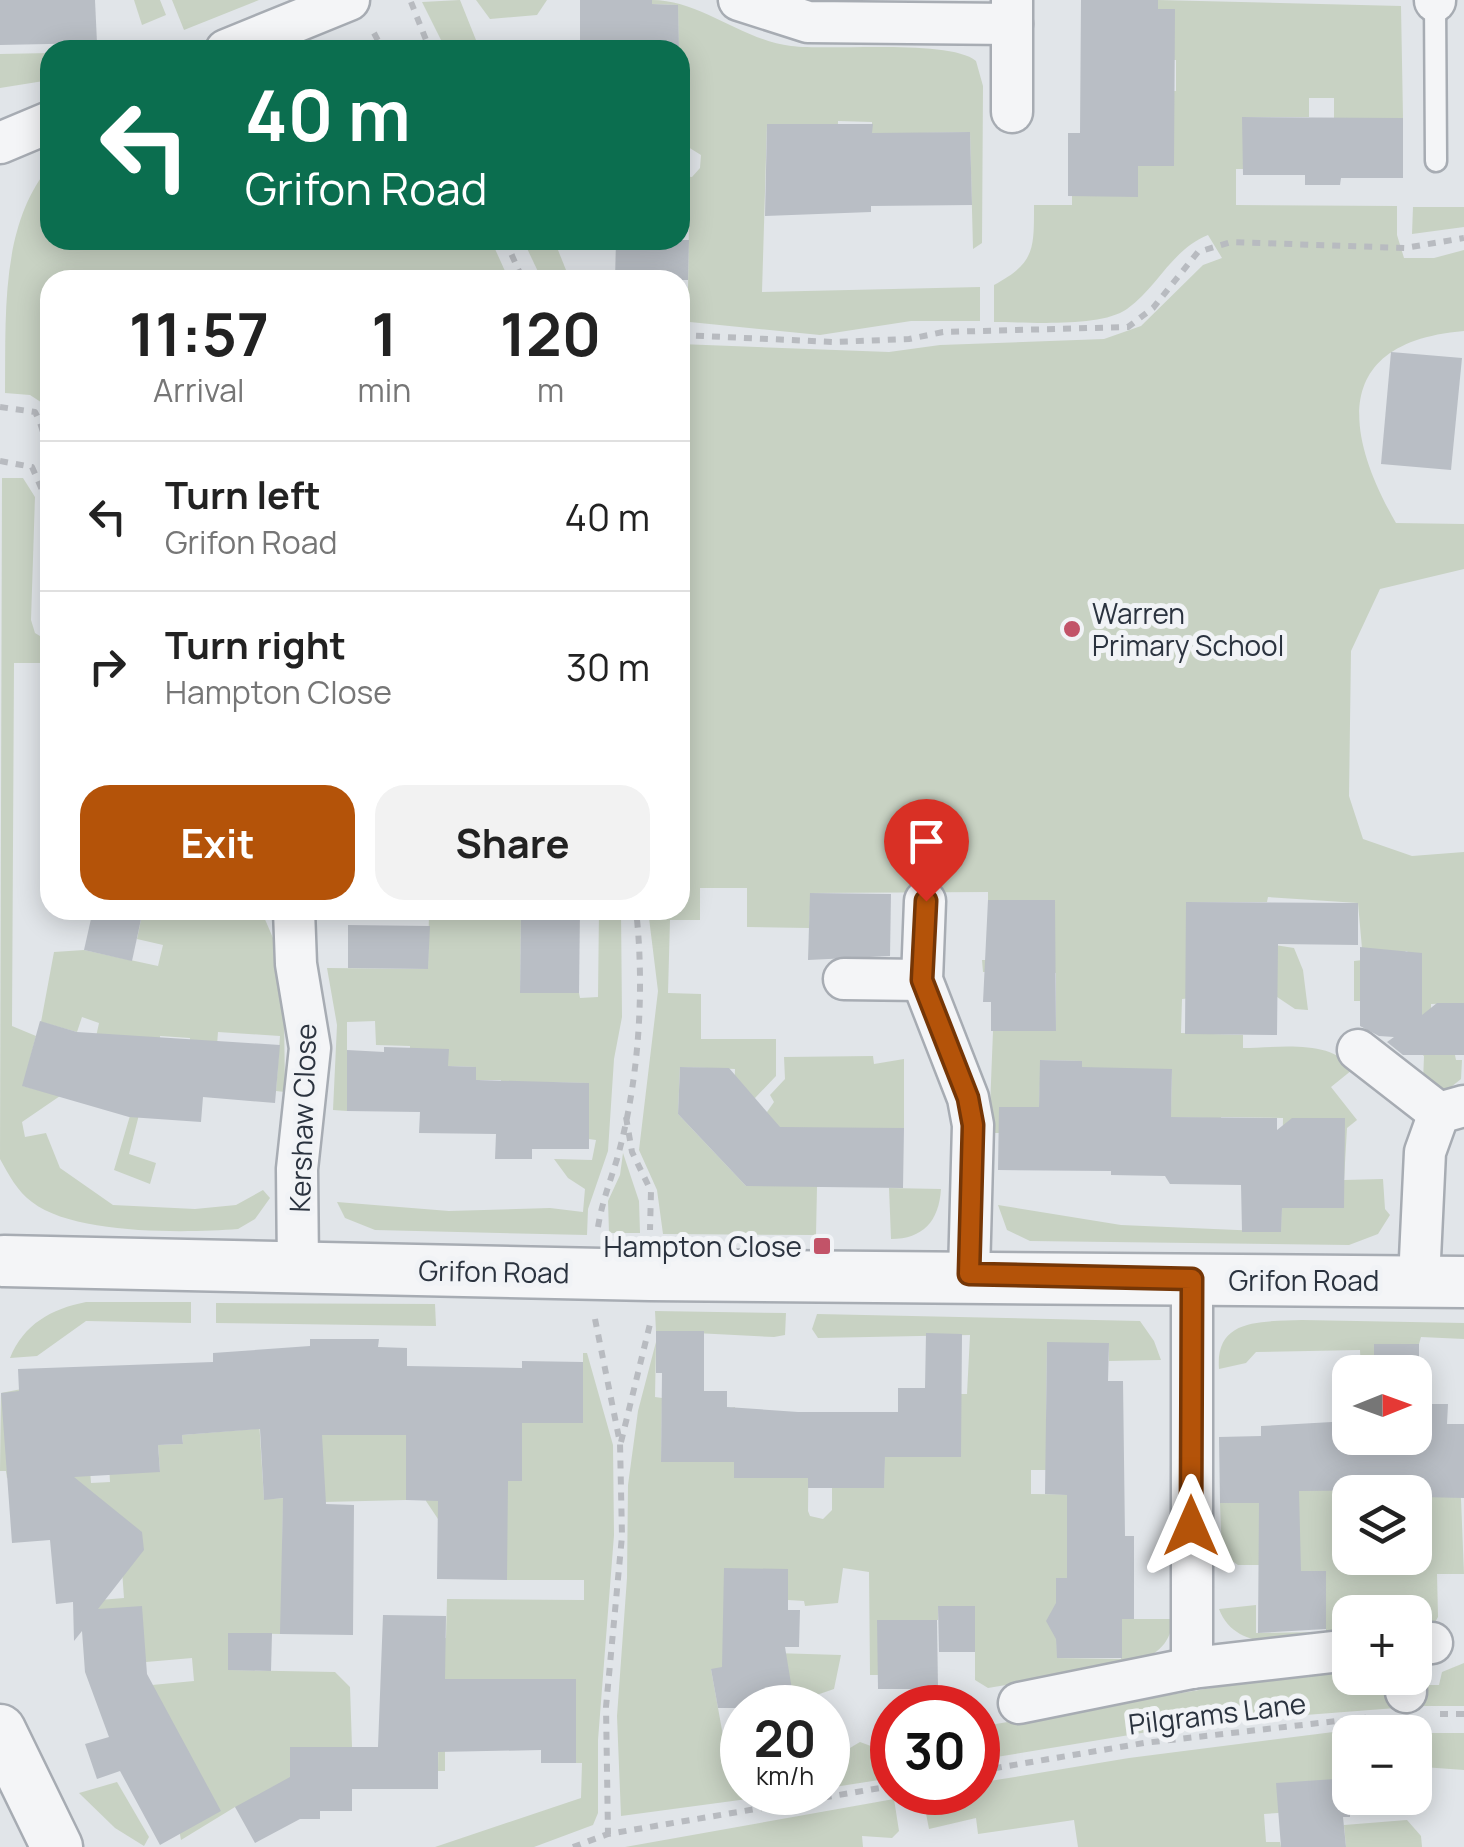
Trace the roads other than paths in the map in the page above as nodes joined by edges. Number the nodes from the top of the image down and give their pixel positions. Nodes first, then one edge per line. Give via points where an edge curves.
1 (349, 0) edge
2 (738, 0) edge
3 (1435, 0) edge
4 (1012, 12) edge
5 (251, 40) edge
6 (1012, 112) dead end
7 (40, 126) edge
8 (0, 142) edge
9 (1436, 161) dead end
10 (926, 901) dead end
11 (294, 920) edge
12 (844, 979) dead end
13 (922, 980) junction
14 (1358, 1050) dead end
15 (1452, 1109) edge
16 (1, 1261) edge
17 (298, 1267) junction
18 (969, 1274) junction
19 (1192, 1279) junction
20 (1442, 1281) edge
21 (1332, 1652) edge
22 (1192, 1668) junction
23 (1019, 1703) dead end
24 (0, 1730) edge
25 (56, 1847) edge

1 - 5 street
2 - 4 street via 808,22
3 - 9 lane
4 - 6 street
7 - 8 street
10 - 13 street
11 - 17 street, Kershaw Close via 310,1048 297,1169
12 - 13 street
13 - 18 street via 971,1112
14 - 15 street
15 - 20 street via 1425,1152
16 - 17 street, Grifon Road
17 - 18 street, Grifon Road
18 - 19 street, Grifon Road
19 - 20 street, Grifon Road
19 - 22 street
21 - 22 street
22 - 23 street
24 - 25 street

